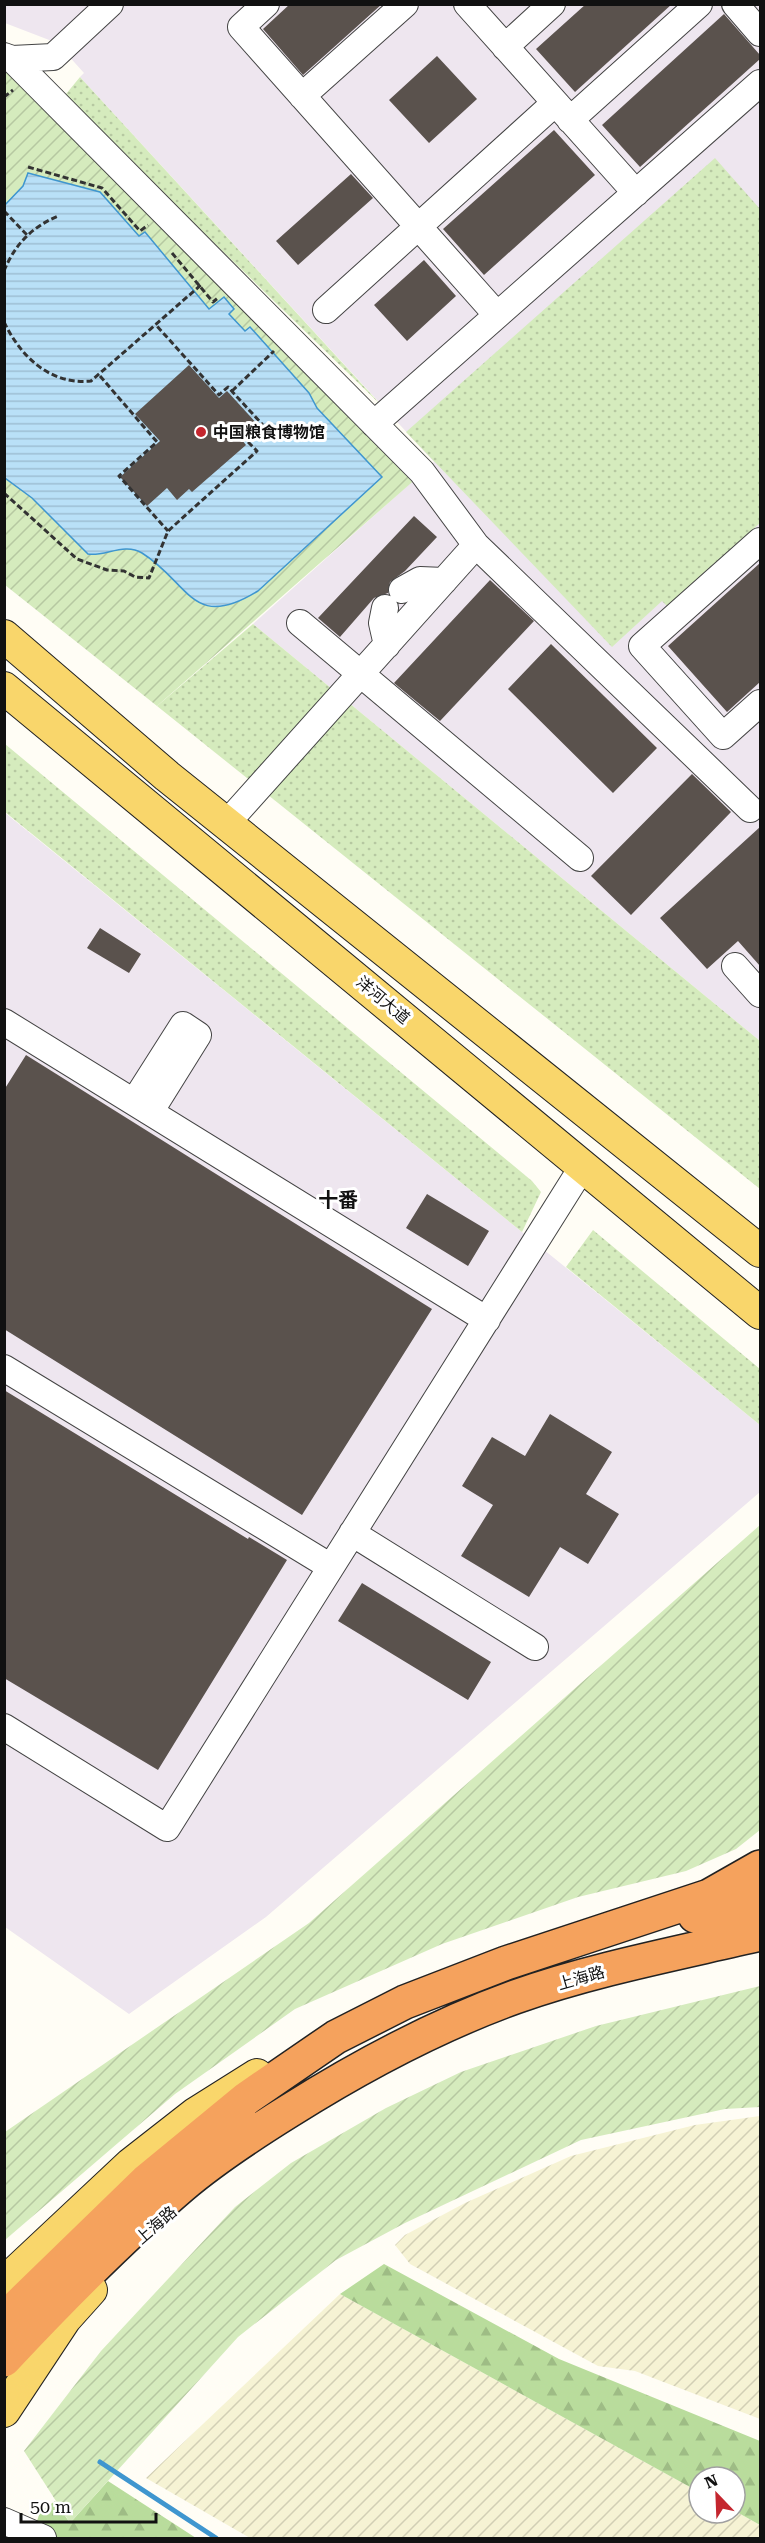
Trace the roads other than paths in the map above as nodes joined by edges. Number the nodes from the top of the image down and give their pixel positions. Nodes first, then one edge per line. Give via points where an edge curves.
1 (111, 4) edge
2 (266, 4) edge
3 (405, 4) edge
4 (467, 4) edge
5 (552, 4) edge
6 (699, 4) edge
7 (735, 4) edge
8 (760, 33) edge
9 (505, 47) junction
10 (8, 57) edge
11 (53, 57) junction
12 (760, 83) edge
13 (302, 96) junction
14 (59, 106) junction
15 (563, 111) junction
16 (636, 193) junction
17 (418, 226) junction
18 (326, 309) dead end
19 (497, 315) junction
20 (374, 424) junction
21 (760, 541) edge
22 (476, 545) junction
23 (444, 581) junction
24 (300, 623) dead end
25 (4, 636) edge
26 (387, 645) junction
27 (360, 675) junction
28 (4, 688) edge
29 (760, 703) edge
30 (750, 809) dead end
31 (226, 824) junction
32 (580, 858) dead end
33 (735, 966) dead end
34 (760, 994) edge
35 (9, 1034) edge
36 (583, 1166) junction
37 (760, 1251) edge
38 (760, 1313) edge
39 (487, 1320) junction
40 (4, 1368) edge
41 (352, 1533) junction
42 (331, 1567) junction
43 (535, 1647) dead end
44 (4, 1727) edge
45 (760, 1867) edge
46 (760, 1901) edge
47 (760, 1934) edge
48 (506, 1963) junction
49 (336, 2037) junction
50 (345, 2076) junction
51 (4, 2283) edge
52 (4, 2319) edge
53 (4, 2360) edge
54 (4, 2411) edge
55 (4, 2521) edge
56 (43, 2538) edge

1 - 11 street
2 - 13 street via 241,27
3 - 13 street
4 - 9 street
5 - 9 street
6 - 15 street
7 - 8 street
9 - 15 street
10 - 11 street
10 - 14 street
11 - 14 street
12 - 16 street
13 - 17 street
14 - 20 street
15 - 16 street
15 - 17 street
16 - 19 street
17 - 18 street
17 - 19 street
19 - 20 street
20 - 22 street via 422,472
21 - 29 street via 642,646 723,736
22 - 23 street
22 - 30 street
23 - 26 street
23 - 26 street via 420,580 394,599 382,623
24 - 27 street
25 - 31 main road
26 - 27 street
27 - 31 street
27 - 32 street
28 - 36 main road, 洋河大道
31 - 37 main road
33 - 34 street
35 - 39 street via 142,1107
36 - 38 main road, 洋河大道
36 - 39 street
39 - 41 street
40 - 42 street
41 - 42 street
41 - 43 street
42 - 44 street via 166,1828
45 - 48 highway, 上海路 via 709,1896
46 - 48 highway, 上海路
47 - 50 highway, 上海路 via 517,1996 428,2032
48 - 49 highway, 上海路 via 405,2002
49 - 51 main road, 上海路 via 270,2067 195,2114 131,2164
49 - 52 highway, 上海路 via 247,2098 146,2181
50 - 53 highway, 上海路 via 242,2140 183,2185 74,2285
50 - 54 main road, 上海路 via 220,2169 131,2247 65,2319
55 - 56 street

